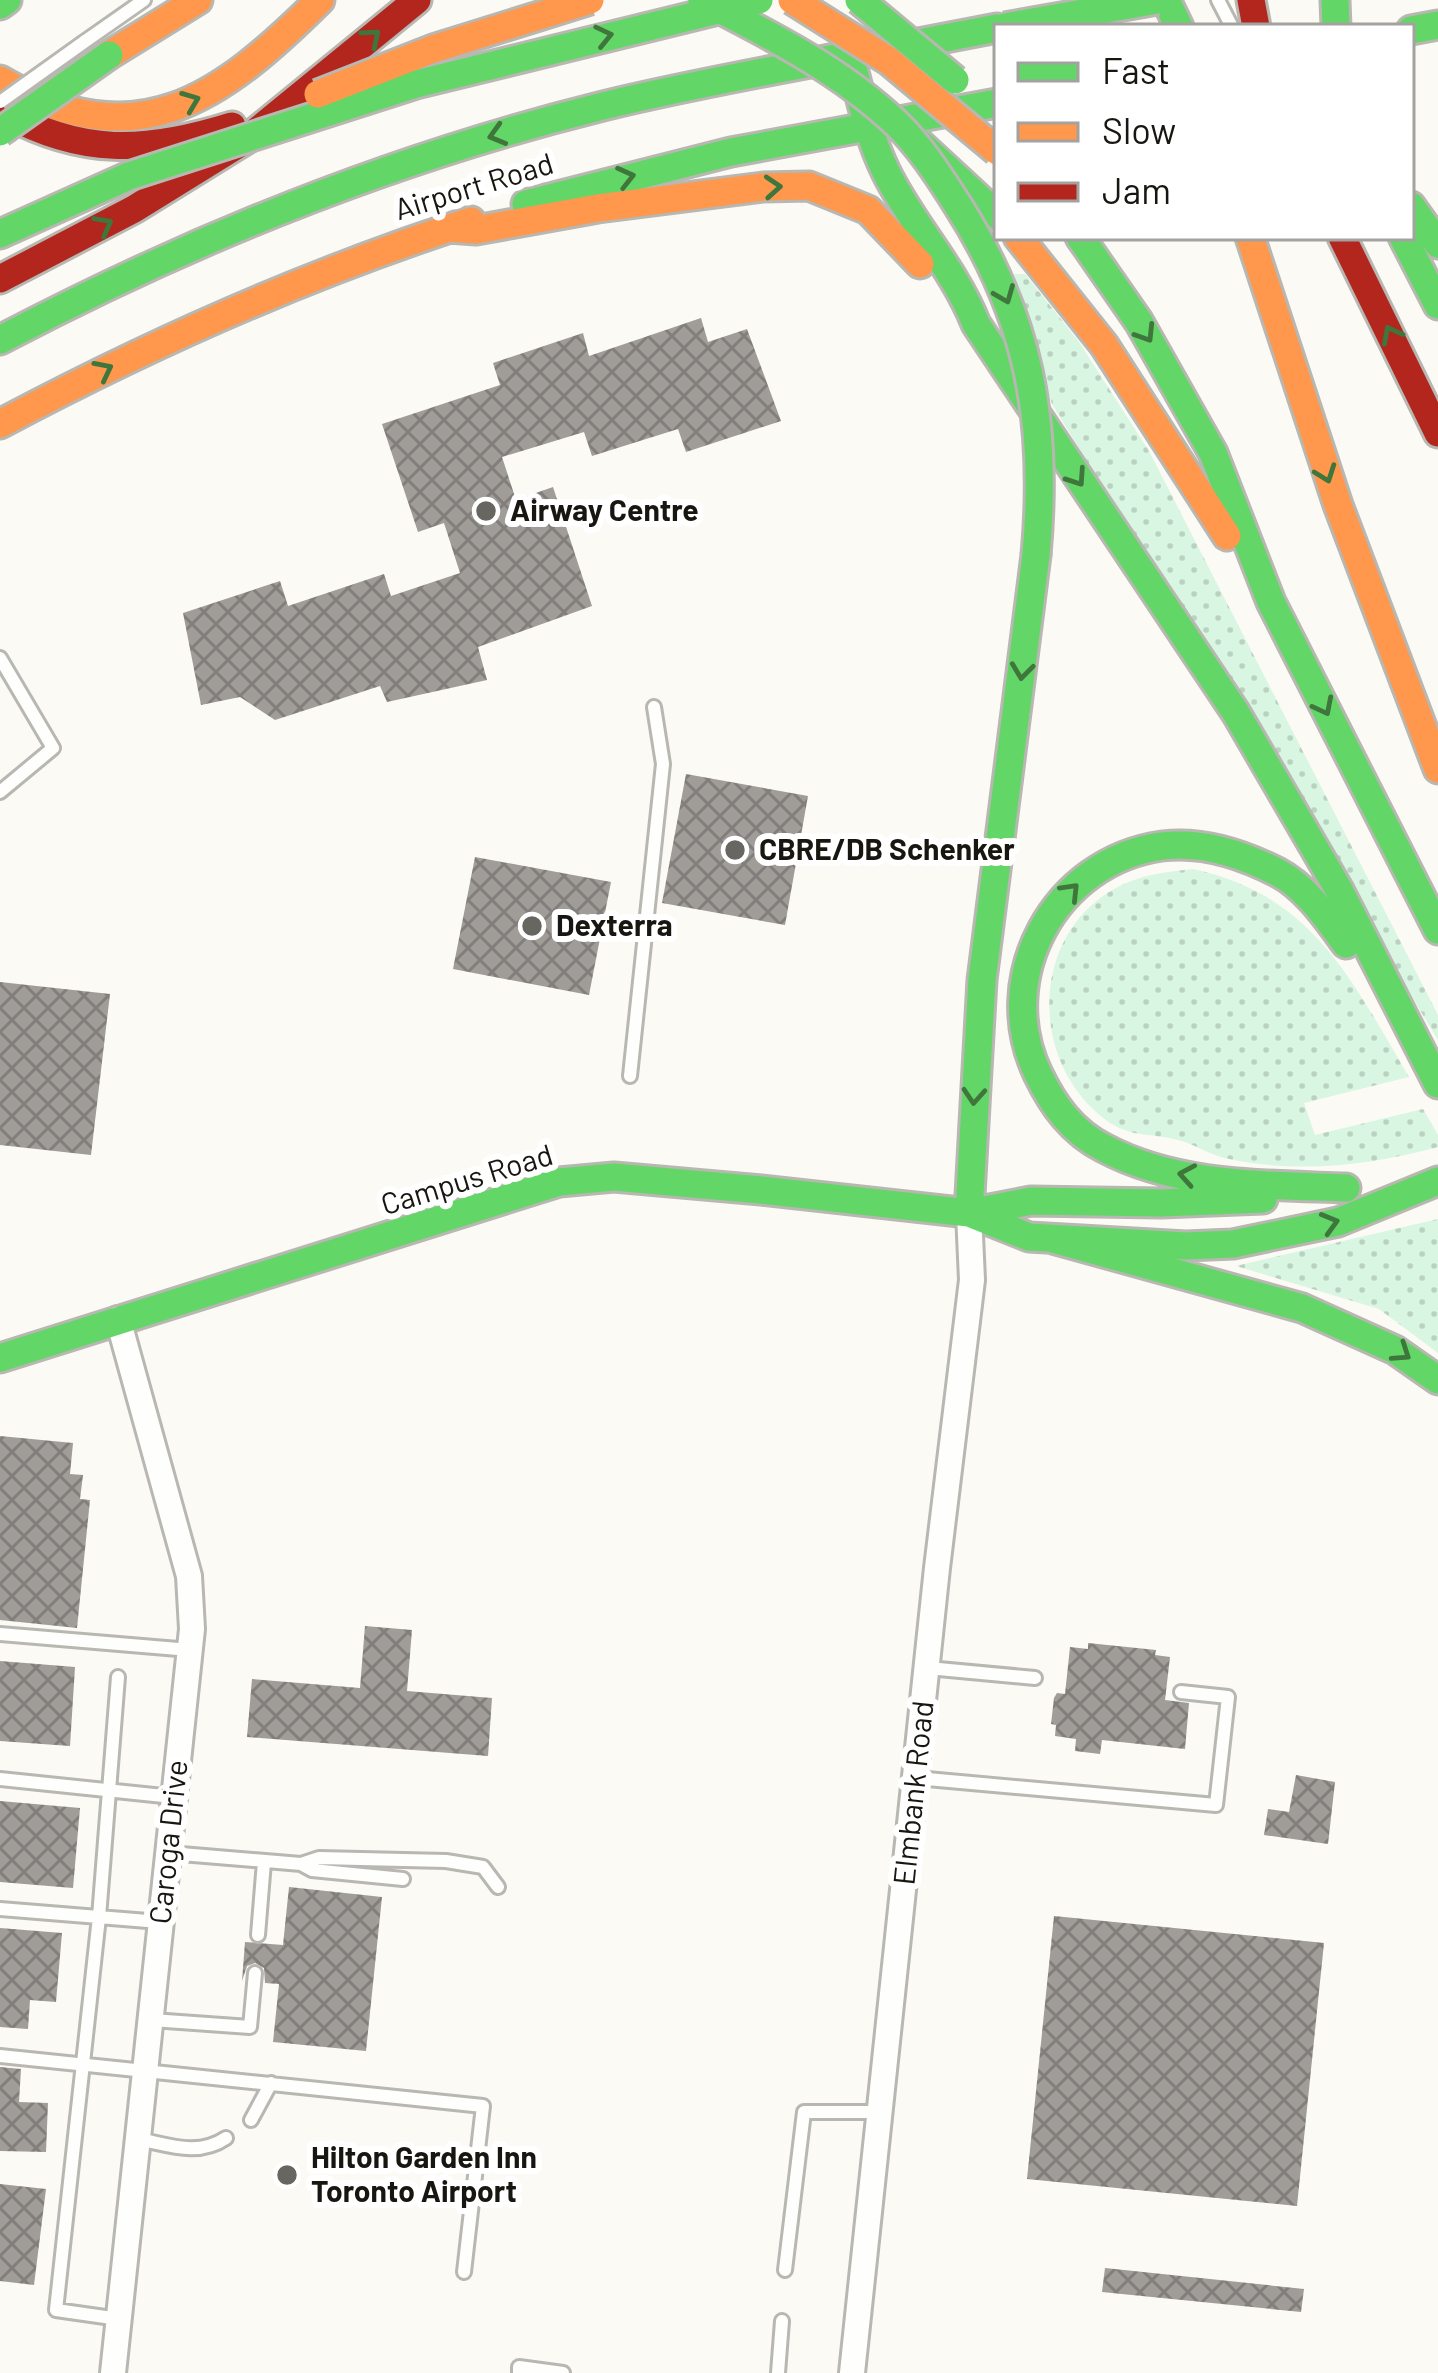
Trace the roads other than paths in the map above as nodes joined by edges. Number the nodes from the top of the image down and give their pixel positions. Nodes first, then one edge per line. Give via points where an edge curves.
1 (144, 0) edge
2 (198, 0) edge
3 (320, 0) edge
4 (417, 0) edge
5 (590, 0) edge
6 (702, 0) edge
7 (759, 0) edge
8 (792, 0) edge
9 (860, 0) edge
10 (1031, 0) edge
11 (1073, 0) edge
12 (1157, 0) edge
13 (1020, 24) edge
14 (1061, 24) edge
15 (1099, 24) edge
16 (994, 29) edge
17 (96, 49) junction
18 (850, 56) junction
19 (328, 74) junction
20 (0, 80) edge
21 (994, 104) edge
22 (0, 106) edge
23 (994, 123) edge
24 (899, 125) junction
25 (868, 126) junction
26 (0, 132) edge
27 (994, 148) edge
28 (129, 176) junction
29 (1414, 210) edge
30 (994, 212) edge
31 (449, 228) junction
32 (0, 234) edge
33 (1021, 240) edge
34 (1082, 240) edge
35 (1224, 240) edge
36 (1251, 240) edge
37 (1343, 240) edge
38 (1405, 240) edge
39 (1438, 244) edge
40 (0, 279) edge
41 (1438, 305) edge
42 (976, 324) junction
43 (0, 340) edge
44 (1287, 363) junction
45 (0, 424) edge
46 (1438, 433) edge
47 (1271, 602) junction
48 (0, 658) edge
49 (654, 707) dead end
50 (1438, 769) edge
51 (0, 792) edge
52 (1438, 930) edge
53 (1401, 1013) junction
54 (630, 1076) dead end
55 (1438, 1084) edge
56 (1438, 1181) edge
57 (1346, 1188) junction
58 (969, 1213) junction
59 (1053, 1240) junction
60 (118, 1319) junction
61 (0, 1358) edge
62 (1438, 1380) edge
63 (0, 1634) edge
64 (190, 1650) junction
65 (928, 1667) junction
66 (118, 1677) dead end
67 (1035, 1678) dead end
68 (1181, 1692) dead end
69 (915, 1778) junction
70 (0, 1779) edge
71 (112, 1791) junction
72 (174, 1797) junction
73 (168, 1852) junction
74 (360, 1858) junction
75 (264, 1862) junction
76 (301, 1864) junction
77 (359, 1874) junction
78 (403, 1879) dead end
79 (498, 1887) dead end
80 (0, 1909) edge
81 (99, 1917) junction
82 (161, 1922) junction
83 (258, 1935) dead end
84 (255, 1973) dead end
85 (150, 2020) junction
86 (0, 2056) edge
87 (83, 2063) junction
88 (145, 2069) junction
89 (271, 2083) junction
90 (879, 2113) junction
91 (251, 2120) dead end
92 (138, 2138) junction
93 (226, 2138) dead end
94 (785, 2270) dead end
95 (464, 2272) dead end
96 (119, 2319) junction
97 (782, 2321) dead end
98 (113, 2373) edge
99 (518, 2373) edge
100 (563, 2373) edge
101 (778, 2373) edge
102 (852, 2373) edge

1 - 17 lane
2 - 17 main road
20 -> 3 main road via 82,115 158,112 239,75
19 -> 4 main road
5 - 28 main road, bridge via 433,49
6 - 24 main road, bridge
28 -> 7 main road, bridge via 416,84
8 - 27 main road, bridge via 889,61
9 - 23 main road, bridge
10 - 14 main road
11 - 15 main road
12 - 13 main road, Airport Road, bridge
16 - 18 main road, Airport Road
17 - 22 lane, bridge
17 - 26 main road, bridge
18 - 25 main road
18 -> 43 main road, Airport Road via 589,110 407,164 222,233
19 - 22 main road via 233,125 151,148 116,150 48,135
40 -> 19 main road via 193,174
21 - 25 main road, Airport Road
24 - 30 main road, bridge
24 -> 58 main road, bridge via 987,254 1033,371 1042,448 1036,555 982,980
31 -> 25 main road, Airport Road via 667,166
25 - 42 main road via 886,173
28 - 32 main road
29 - 39 main road
31 -> 42 main road via 809,185 868,210 913,253 952,308
45 -> 31 main road, Airport Road via 228,311
33 - 47 main road via 1120,364
34 -> 47 main road via 1186,401
35 - 44 main road
36 - 44 main road
46 -> 37 main road
38 - 41 main road
42 -> 53 main road via 1236,713
44 -> 50 main road
47 -> 52 main road
48 - 51 lane via 53,748
49 - 54 lane via 663,764
53 - 55 main road
57 -> 53 main road via 1183,1176 1087,1138 1030,1062 1021,1007 1029,957 1063,896 1097,867 1145,847 1210,846 1289,879
56 - 57 main road, Campus Road
59 -> 56 main road, Campus Road via 1233,1244 1338,1222
57 - 58 main road, Campus Road via 1240,1202 1031,1201
58 - 59 main road, Campus Road
58 - 60 main road, Campus Road via 627,1178 559,1182
58 - 65 street, Elmbank Road via 972,1280
59 -> 62 main road via 1363,1330
60 - 61 main road, Campus Road
60 - 64 street, Caroga Drive via 189,1576
63 - 64 lane
64 - 72 street, Caroga Drive
65 - 67 lane
65 - 69 street, Elmbank Road
66 - 71 lane
68 - 69 lane via 1228,1697 1216,1805
69 - 90 street, Elmbank Road
70 - 71 lane
71 - 72 lane
71 - 81 lane
72 - 73 street, Caroga Drive
73 - 75 lane
73 - 82 street, Caroga Drive
74 - 76 lane
74 - 77 lane
74 - 79 lane via 483,1868
75 - 76 lane
75 - 83 lane
76 - 77 lane
77 - 78 lane
80 - 81 lane
81 - 82 lane
81 - 87 lane
82 - 85 street, Caroga Drive
84 - 85 lane via 250,2027
85 - 88 street, Caroga Drive
86 - 87 lane
87 - 88 lane
87 - 96 lane via 56,2310
88 - 89 lane
88 - 92 street, Caroga Drive
89 - 91 lane
89 - 95 lane via 483,2105
90 - 94 lane via 804,2112
90 - 102 street, Elmbank Road
92 - 93 lane via 188,2150
92 - 96 street, Caroga Drive
96 - 98 street, Caroga Drive
97 - 101 lane
99 - 100 lane

